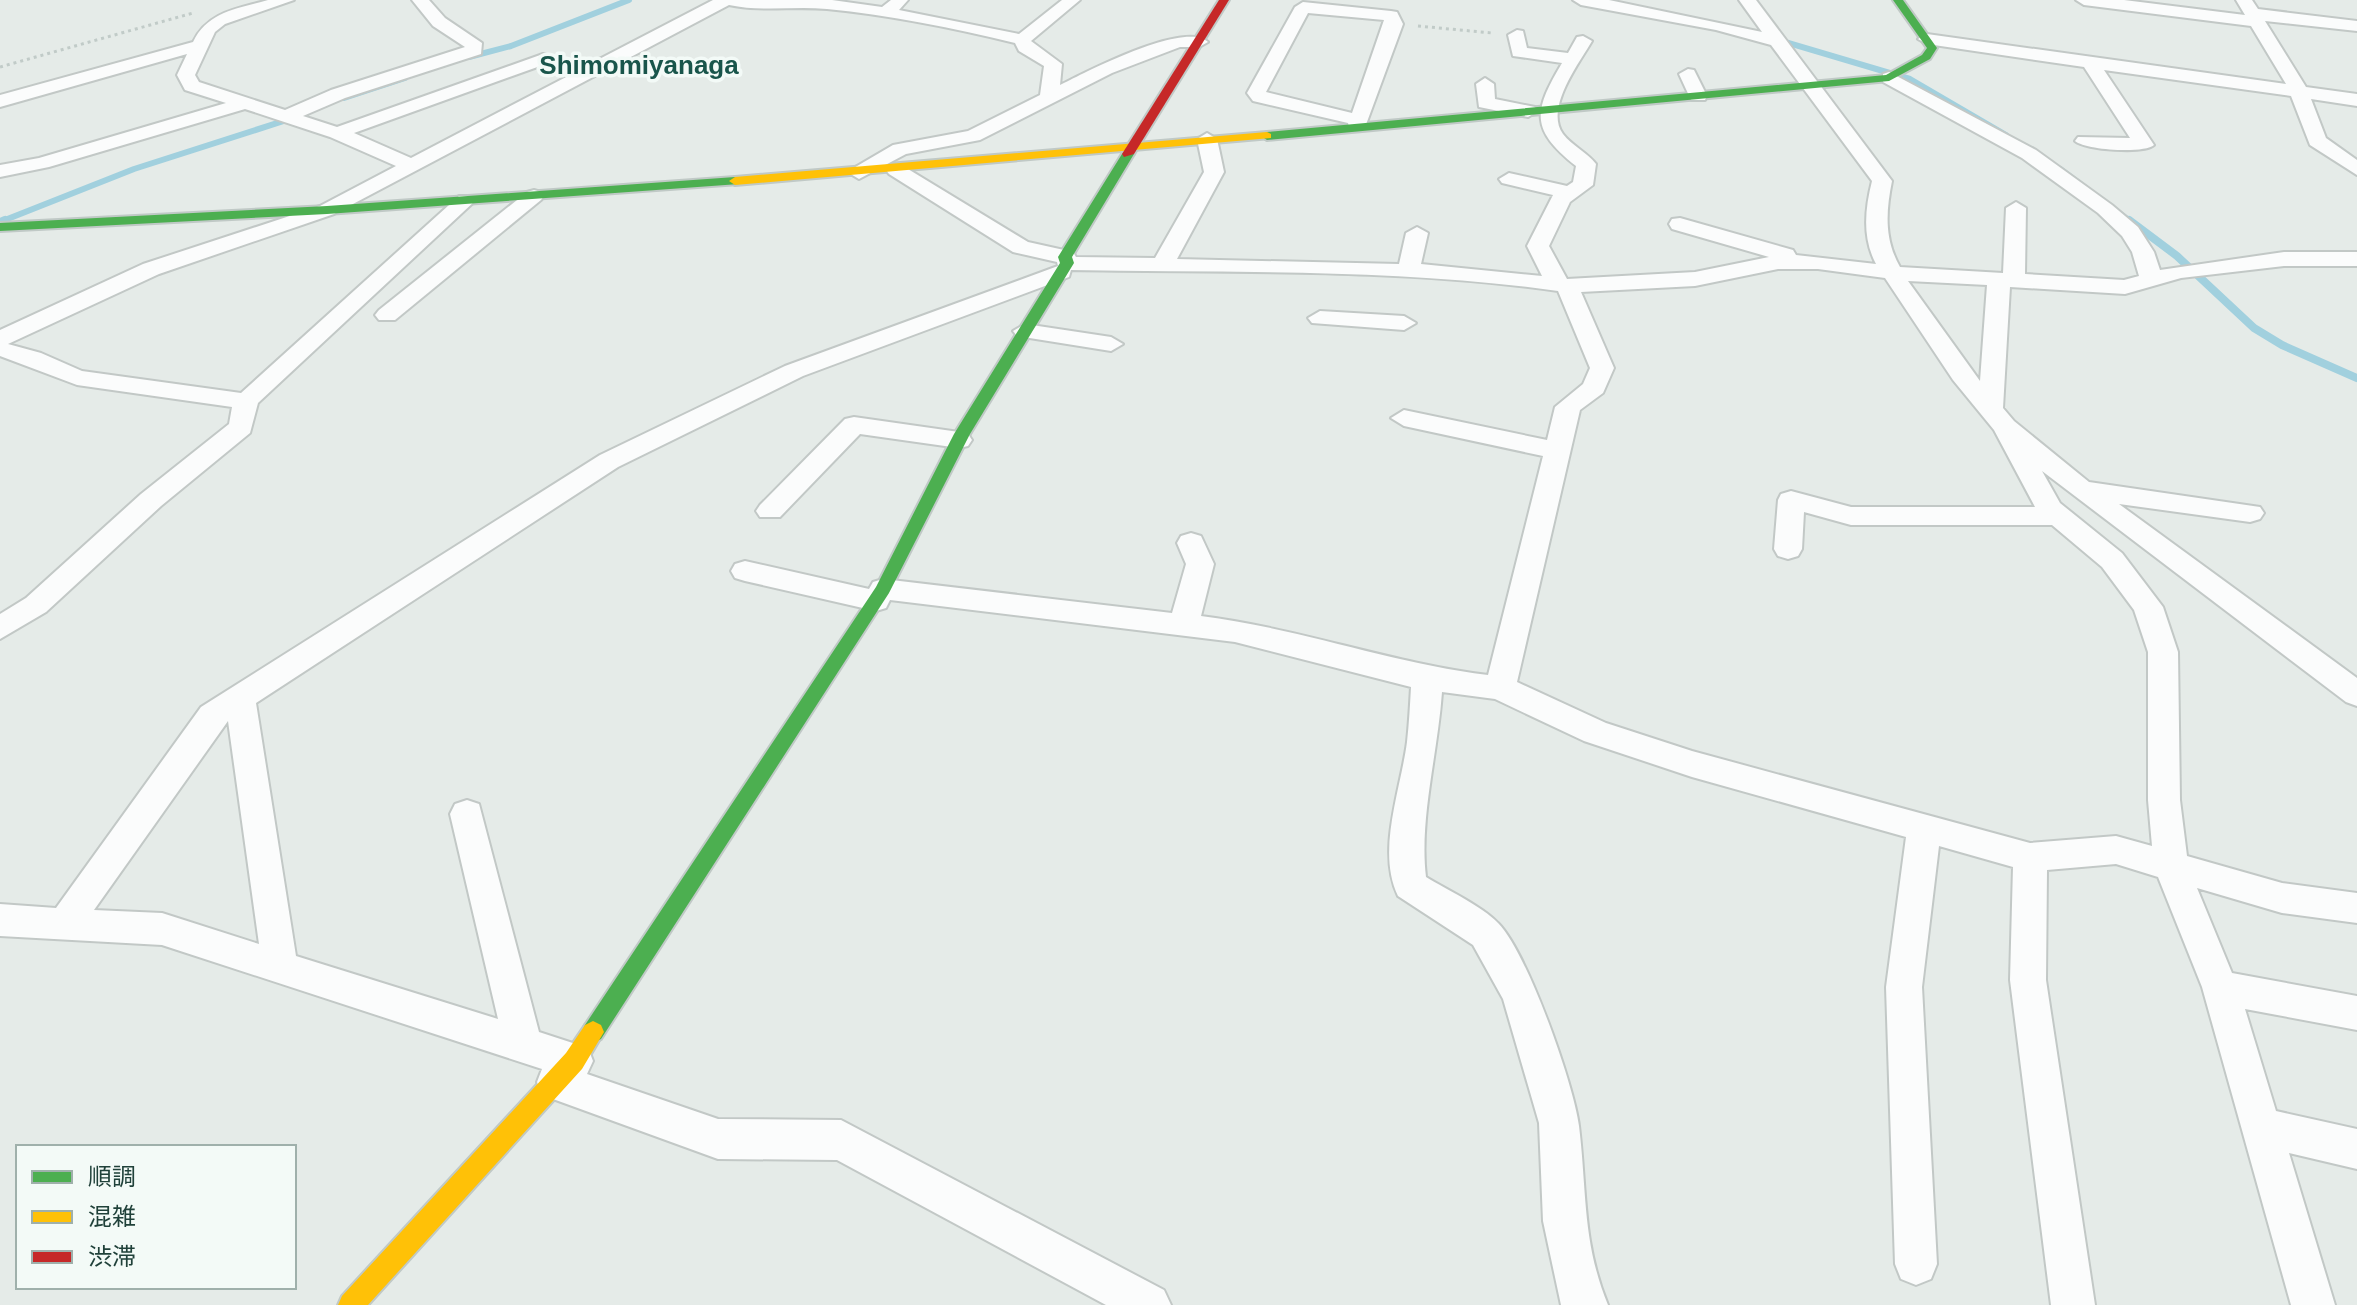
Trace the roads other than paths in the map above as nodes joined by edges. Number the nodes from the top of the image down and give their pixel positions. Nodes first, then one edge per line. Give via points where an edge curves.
1 (286, 0) edge
2 (420, 0) edge
3 (727, 0) edge
4 (901, 0) edge
5 (1072, 0) edge
6 (1224, 0) edge
7 (1581, 0) edge
8 (1747, 0) edge
9 (1898, 0) edge
10 (2084, 0) edge
11 (2251, 12) edge
12 (885, 13) junction
13 (2357, 26) edge
14 (1517, 35) road end
15 (1927, 39) junction
16 (1022, 40) junction
17 (1777, 41) junction
18 (1199, 42) junction
19 (201, 45) junction
20 (2089, 60) junction
21 (586, 74) junction
22 (1688, 74) dead end
23 (1889, 78) junction
24 (1485, 84) dead end
25 (1812, 86) junction
26 (2298, 89) junction
27 (1698, 96) junction
28 (1049, 98) junction
29 (2357, 100) edge
30 (0, 101) edge
31 (243, 104) junction
32 (1538, 110) junction
33 (284, 117) junction
34 (1358, 123) junction
35 (337, 133) junction
36 (1207, 139) junction
37 (2085, 141) dead end
38 (1136, 145) junction
39 (411, 165) junction
40 (2357, 169) edge
41 (896, 170) junction
42 (0, 171) edge
43 (859, 173) junction
44 (1509, 179) dead end
45 (1570, 193) junction
46 (534, 196) junction
47 (466, 200) junction
48 (2016, 208) dead end
49 (327, 210) junction
50 (1680, 224) dead end
51 (0, 227) edge
52 (1417, 233) dead end
53 (2357, 259) edge
54 (1818, 262) junction
55 (1064, 264) junction
56 (1162, 266) junction
57 (1413, 271) junction
58 (1894, 273) junction
59 (2006, 279) junction
60 (2151, 279) junction
61 (1563, 285) junction
62 (387, 315) dead end
63 (1320, 318) dead end
64 (1025, 331) junction
65 (0, 339) edge
66 (1111, 344) dead end
67 (0, 349) edge
68 (246, 401) junction
69 (1404, 418) dead end
70 (1997, 418) junction
71 (959, 440) junction
72 (1559, 451) junction
73 (2082, 490) junction
74 (770, 511) dead end
75 (2250, 513) dead end
76 (2058, 516) junction
77 (1191, 543) dead end
78 (1788, 549) dead end
79 (745, 571) dead end
80 (880, 595) junction
81 (1184, 624) junction
82 (0, 628) edge
83 (1427, 679) junction
84 (1500, 688) junction
85 (2357, 694) edge
86 (240, 698) junction
87 (467, 814) dead end
88 (1924, 828) junction
89 (2030, 857) junction
90 (2171, 867) junction
91 (2357, 908) edge
92 (0, 920) edge
93 (65, 923) junction
94 (280, 967) junction
95 (2220, 987) junction
96 (2357, 1013) edge
97 (523, 1045) junction
98 (565, 1071) junction
99 (2261, 1127) junction
100 (2357, 1149) edge
101 (1916, 1264) dead end
102 (2316, 1304) edge
103 (351, 1305) edge
104 (1149, 1305) edge
105 (1586, 1305) edge
106 (2073, 1305) edge

1 - 19 street via 219,20
2 - 33 street via 475,50
3 - 12 street via 760,6 825,4
3 - 21 street
4 - 12 street
5 - 16 street
6 - 18 street
7 - 17 street
8 - 17 street
9 - 15 street
10 - 11 street
11 - 13 street
11 - 26 street
12 - 16 street
14 - 32 street via 1519,52 1579,50
15 - 20 street
15 - 23 street via 1932,48 1926,57
16 - 28 street via 1053,64
17 - 25 street
18 - 28 street via 1178,42
18 - 38 street
19 - 30 street
19 - 31 street via 186,75 192,86
20 - 26 street
20 - 37 street via 2144,145
21 - 35 street via 543,59
21 - 39 street
22 - 27 street
23 - 25 street
23 - 60 street via 2029,154 2105,209 2130,232
24 - 32 street via 1486,103
25 - 27 street
25 - 58 street via 1882,181 1875,213 1882,254
26 - 29 street
26 - 40 street via 2317,141
27 - 32 street
28 - 43 street via 973,136 900,149
31 - 33 street
31 - 42 street
32 - 34 street
32 - 45 street via 1555,137 1586,164 1583,185
33 - 35 street
34 - 34 street via 1394,24 1391,16 1303,7 1256,93
34 - 36 street
35 - 39 street
36 - 38 street
36 - 56 street via 1214,172
38 - 41 street
38 - 55 street
39 - 49 street
41 - 43 street
41 - 55 street via 1021,247
43 - 46 street
44 - 45 street
45 - 61 street via 1561,198 1538,246
46 - 47 street
46 - 62 street
47 - 49 street
47 - 68 street
48 - 59 street
49 - 51 street
49 - 65 street via 151,269
50 - 54 street via 1754,249
52 - 57 street
53 - 60 street via 2284,259
54 - 58 street
54 - 61 street via 1778,262 1682,281
55 - 56 street
55 - 64 street
55 - 86 street via 794,371 609,461
56 - 57 street
57 - 61 street
57 - 63 street via 1402,332
58 - 59 street
58 - 70 street via 1916,311
59 - 60 street via 2125,287
59 - 70 street
61 - 72 street via 1602,368 1594,388 1568,407
64 - 66 street
64 - 71 street
67 - 68 street via 77,378
68 - 82 street via 241,427 36,605
69 - 72 street
70 - 73 street
70 - 76 street
71 - 74 street via 854,425
71 - 80 street
72 - 84 street
73 - 75 street
73 - 85 street
76 - 78 street via 1851,516 1791,500
76 - 90 street via 2112,560 2148,607 2163,652 2164,800
77 - 81 street via 1200,564
79 - 80 street
80 - 81 street
80 - 98 street
81 - 83 street via 1235,631
83 - 84 street
83 - 105 street via 1406,852 1410,885 1486,934 1520,994 1559,1123 1564,1221 1577,1292
84 - 88 street via 1595,732 1664,755
86 - 93 street via 212,716
86 - 94 street
87 - 97 street
88 - 89 street
88 - 101 street via 1904,987
89 - 90 street via 2116,850
89 - 106 street via 2028,980
90 - 91 street via 2282,898
90 - 95 street
92 - 93 street
93 - 94 street via 162,929
94 - 97 street
95 - 96 street
95 - 99 street
97 - 98 street
98 - 103 street
98 - 104 street via 718,1139 841,1140
99 - 100 street
99 - 102 street

